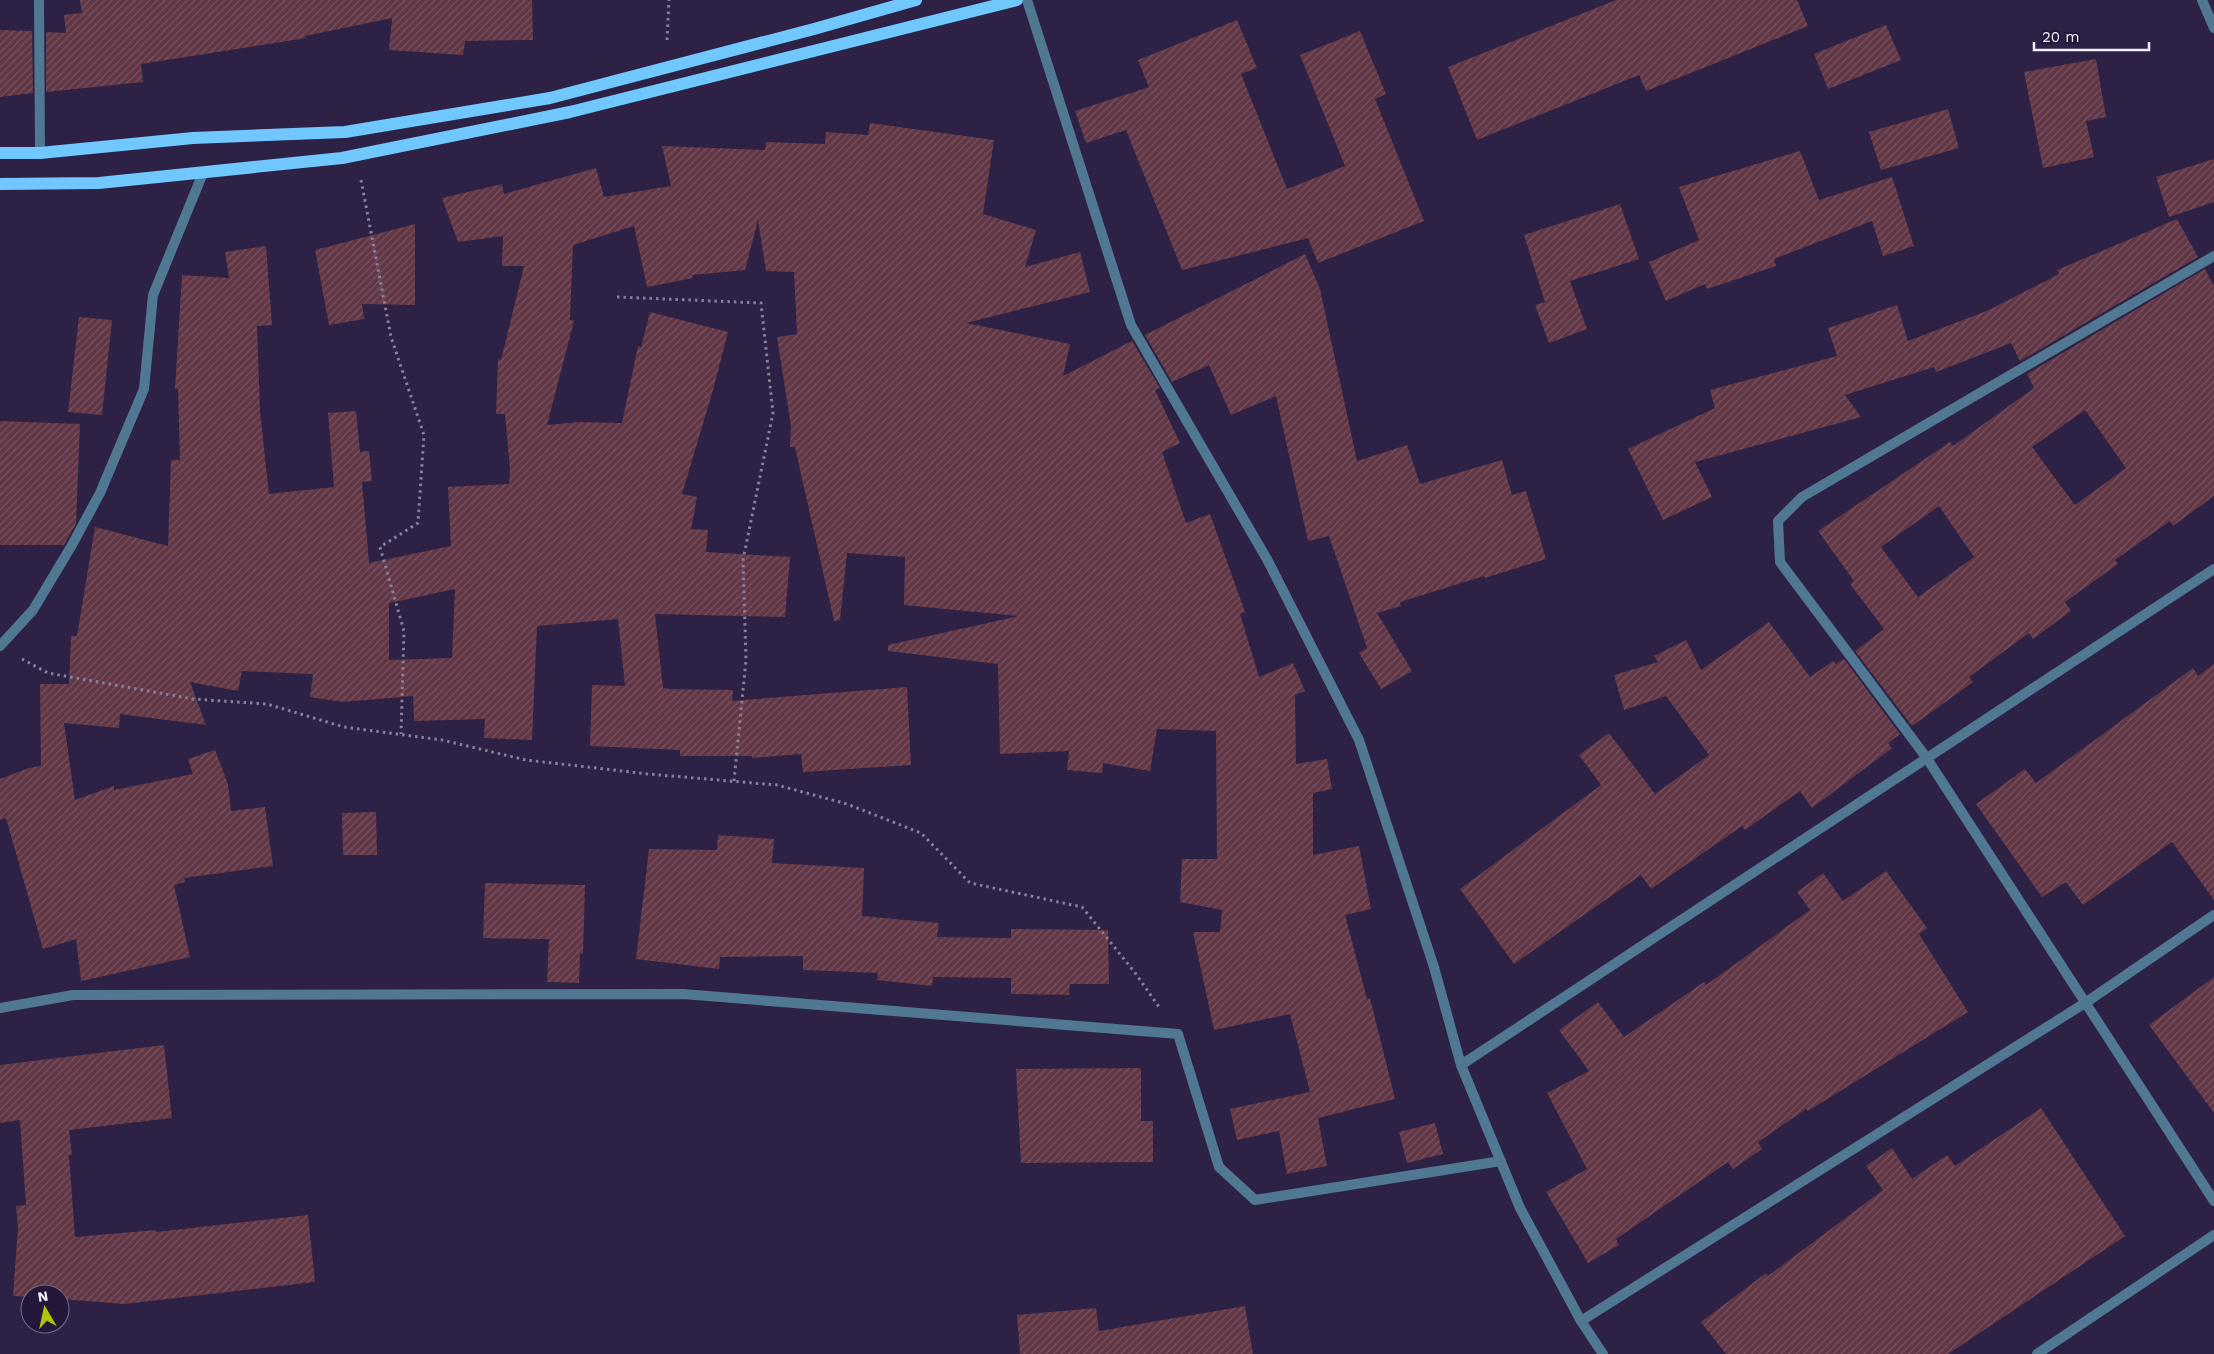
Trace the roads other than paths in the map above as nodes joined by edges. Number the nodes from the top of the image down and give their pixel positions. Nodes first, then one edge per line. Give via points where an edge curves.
1 (39, 0) edge
2 (916, 0) edge
3 (1017, 0) edge
4 (1027, 0) edge
5 (2202, 0) edge
6 (2214, 28) edge
7 (0, 153) edge
8 (40, 153) junction
9 (203, 173) junction
10 (0, 184) edge
11 (2214, 256) edge
12 (2214, 569) edge
13 (0, 646) edge
14 (1926, 757) junction
15 (2214, 915) edge
16 (2085, 1003) junction
17 (0, 1008) edge
18 (1461, 1065) junction
19 (1501, 1161) junction
20 (2214, 1201) edge
21 (2214, 1235) edge
22 (1581, 1321) junction
23 (1603, 1354) edge
24 (2037, 1354) edge

1 - 8 street
2 - 8 main road via 550,98 345,132 193,138
3 - 9 main road via 570,112 356,155
4 - 18 street via 1131,325 1268,561 1358,740 1434,967
5 - 6 street
7 - 8 main road
9 - 10 main road via 99,183
9 - 13 street via 153,295 144,389 100,493 33,610
11 - 14 street via 1802,497 1778,522 1780,562
12 - 14 street
14 - 16 street
14 - 18 street
15 - 16 street
16 - 20 street
16 - 22 street
17 - 19 street via 73,995 683,994 1178,1034 1219,1167 1255,1200
18 - 19 street
19 - 22 street via 1520,1208
21 - 24 street
22 - 23 street

